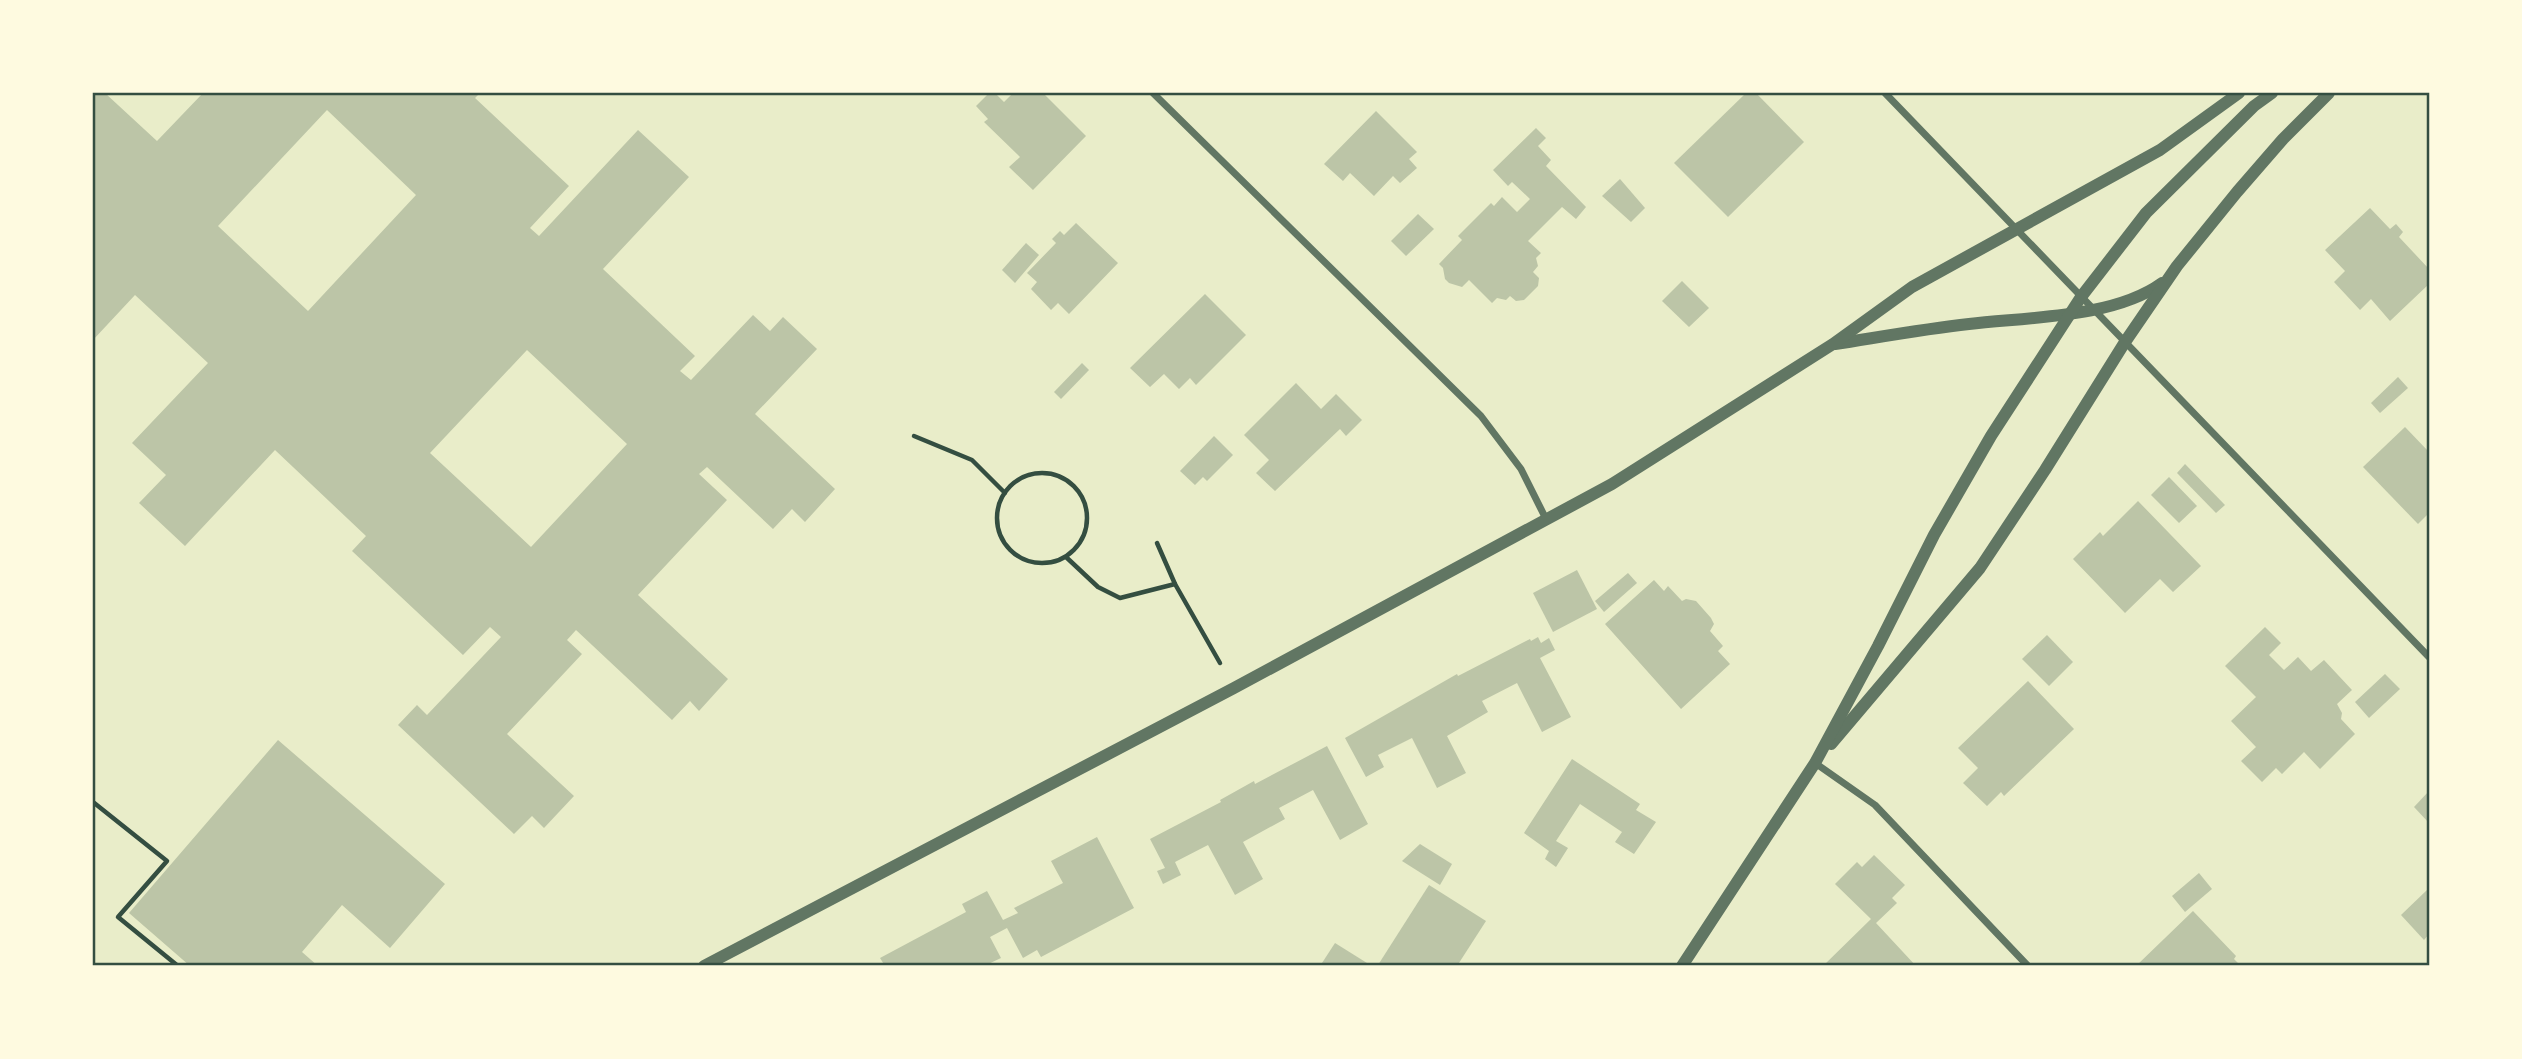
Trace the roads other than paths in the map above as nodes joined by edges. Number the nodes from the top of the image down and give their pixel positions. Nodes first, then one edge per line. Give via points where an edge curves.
1 (1153, 93) edge
2 (1885, 93) edge
3 (2239, 93) edge
4 (2272, 93) edge
5 (2329, 93) edge
6 (2015, 229) junction
7 (2171, 276) junction
8 (2081, 297) junction
9 (2094, 310) junction
10 (2071, 312) junction
11 (2125, 342) junction
12 (1833, 344) junction
13 (1546, 519) junction
14 (2429, 657) edge
15 (1815, 763) junction
16 (704, 966) edge
17 (1682, 966) edge
18 (2028, 966) edge

1 - 13 street via 1481,416 1521,469
2 - 6 street
3 - 6 street via 2160,150
4 - 8 street via 2146,213
5 - 7 street via 2237,191
6 - 8 street
6 - 12 street via 1912,287
7 - 9 street via 2123,304
7 - 11 street
8 - 9 street
8 - 10 street
9 - 10 street
9 - 11 street
10 - 12 street
10 - 15 street via 1934,535
11 - 14 street
11 - 15 street via 1980,568
12 - 13 street via 1654,460
13 - 16 street
15 - 17 street
15 - 18 street via 1875,805

